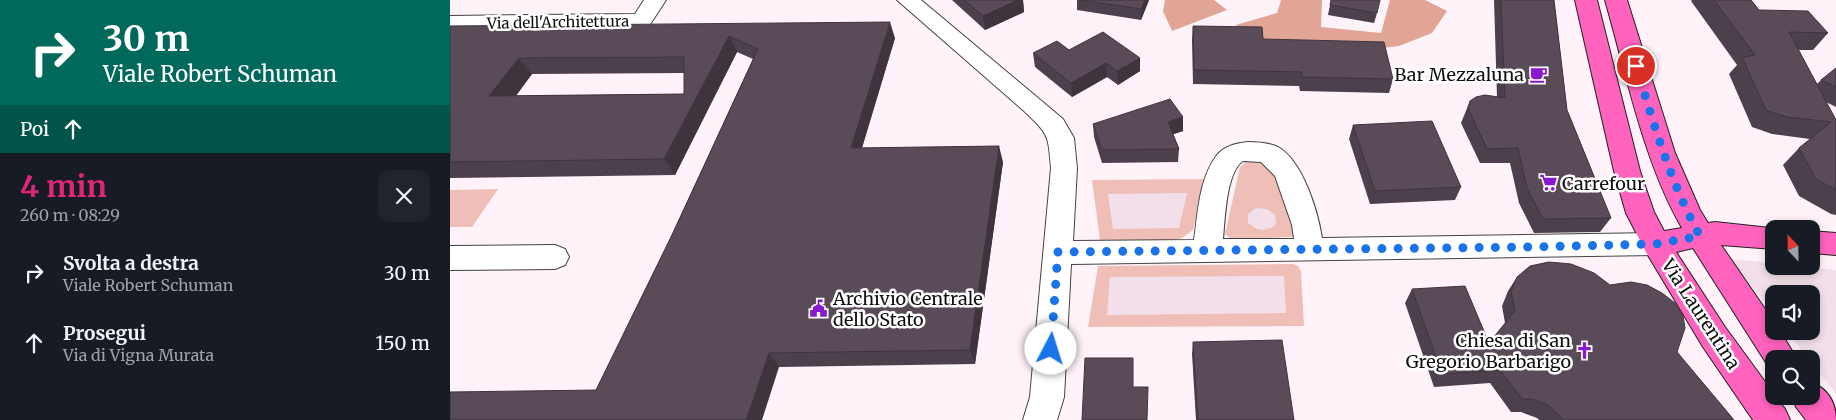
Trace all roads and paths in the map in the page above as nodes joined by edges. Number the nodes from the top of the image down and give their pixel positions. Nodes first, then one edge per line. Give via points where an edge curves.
1 (654, 0) edge
2 (1586, 0) edge
3 (1616, 0) edge
4 (916, 6) edge
5 (450, 23) edge
6 (1700, 236) junction
7 (1765, 237) edge
8 (1820, 243) edge
9 (1656, 244) junction
10 (1836, 244) edge
11 (1208, 250) junction
12 (1310, 250) junction
13 (1058, 252) junction
14 (555, 257) dead end
15 (450, 258) edge
16 (1775, 350) edge
17 (1815, 405) edge
18 (1040, 420) edge
19 (1773, 420) edge
20 (1827, 420) edge

1 - 5 street, Via dell'Architettura via 641,20
2 - 9 main road, Via Laurentina via 1630,184
3 - 6 main road via 1662,153
4 - 13 street via 1033,105 1057,130 1064,160
6 - 7 main road via 1724,233
6 - 9 main road
6 - 16 main road
8 - 10 main road
9 - 12 street
9 - 19 main road, Via Laurentina via 1723,350
11 - 12 street
11 - 12 street via 1220,173 1230,157 1242,152 1270,154 1287,171 1306,225
11 - 13 street
13 - 18 street via 1047,397
14 - 15 street
17 - 20 main road

